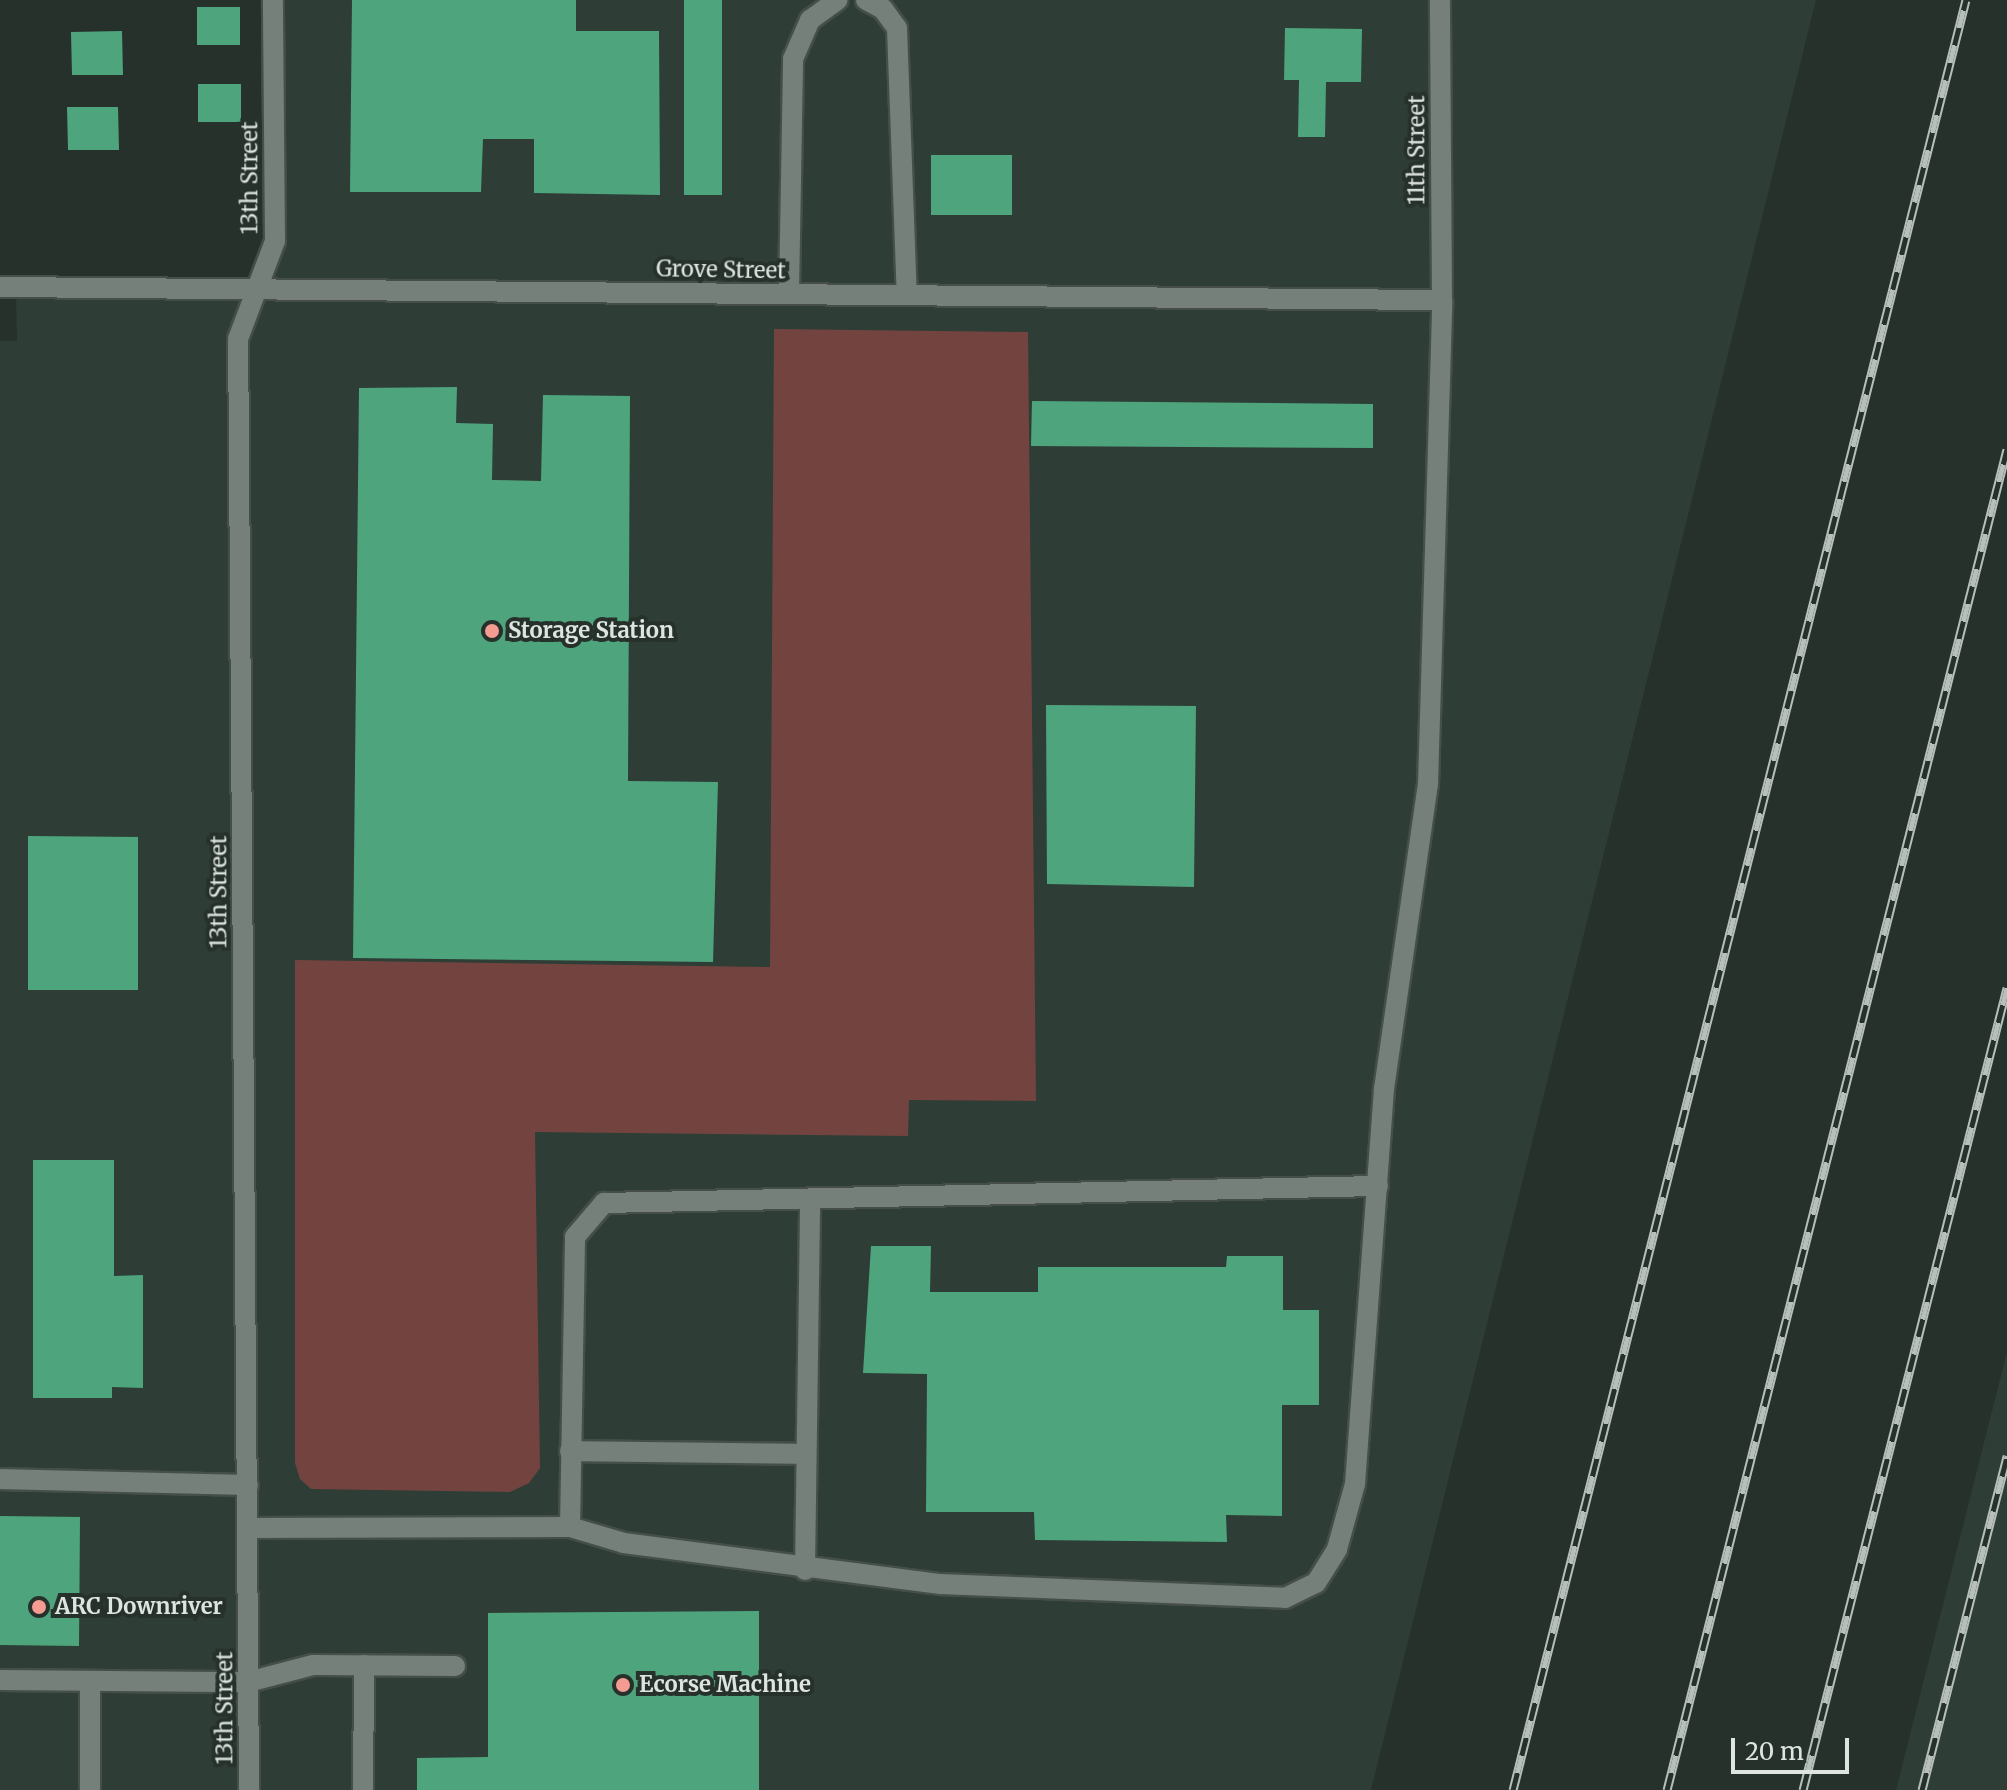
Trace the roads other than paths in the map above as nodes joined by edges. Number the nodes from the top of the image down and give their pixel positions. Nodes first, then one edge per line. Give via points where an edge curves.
1 (273, 0) edge
2 (838, 0) edge
3 (866, 0) edge
4 (1440, 0) edge
5 (0, 287) edge
6 (256, 289) junction
7 (789, 294) junction
8 (907, 295) junction
9 (1442, 300) junction
10 (1378, 1186) junction
11 (810, 1199) junction
12 (570, 1451) junction
13 (806, 1454) junction
14 (0, 1479) edge
15 (248, 1485) junction
16 (570, 1527) junction
17 (249, 1528) junction
18 (805, 1570) junction
19 (364, 1665) junction
20 (455, 1666) dead end
21 (0, 1680) edge
22 (90, 1681) junction
23 (248, 1682) junction
24 (90, 1790) edge
25 (249, 1790) edge
26 (363, 1790) edge

1 - 6 street, 13th Street via 275,241
2 - 7 street via 810,20 793,59
3 - 8 street via 883,9 897,28
4 - 9 street, 11th Street
5 - 6 street, Grove Street
6 - 7 street, Grove Street
6 - 15 street, 13th Street via 238,339
7 - 8 street, Grove Street
8 - 9 street, Grove Street
9 - 10 street, 11th Street via 1428,784 1384,1089
10 - 11 street
10 - 18 street, 11th Street via 1355,1484 1337,1549 1316,1583 1285,1598 940,1584
11 - 12 street via 604,1203 575,1237
11 - 13 street
12 - 13 street
12 - 16 street
13 - 18 street
14 - 15 street
15 - 17 street, 13th Street
16 - 17 street, 11th Street
16 - 18 street, 11th Street via 624,1543
17 - 23 street, 13th Street
19 - 20 street
19 - 23 street via 313,1665
19 - 26 street
21 - 22 street
22 - 23 street
22 - 24 street
23 - 25 street, 13th Street

